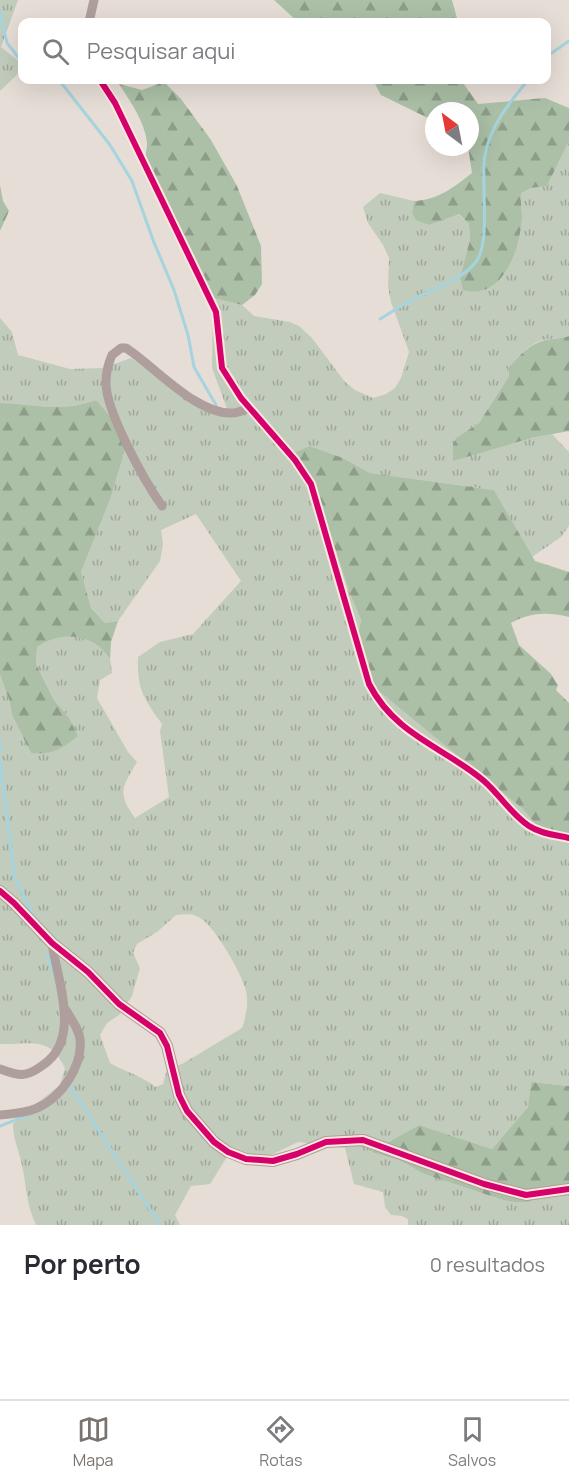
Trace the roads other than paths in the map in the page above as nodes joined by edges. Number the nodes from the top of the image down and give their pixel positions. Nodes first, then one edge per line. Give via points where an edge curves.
1 (94, 0) edge
2 (90, 18) edge
3 (103, 84) edge
4 (250, 408) junction
5 (162, 506) dead end
6 (569, 838) edge
7 (0, 891) edge
8 (52, 943) junction
9 (66, 1009) junction
10 (0, 1069) edge
11 (0, 1115) edge
12 (569, 1189) edge

1 - 2 street
3 - 4 street via 216,312 222,368
4 - 5 street via 220,412 181,391 126,348 112,355 106,382 112,408 147,484
4 - 6 street via 311,484 375,696 400,723 484,782 530,826
7 - 8 street
8 - 9 street
8 - 12 street via 119,1004 160,1033 187,1111 228,1152 246,1159 273,1161 327,1142 363,1140 484,1184 526,1195
9 - 10 street via 59,1050 50,1061 21,1076
9 - 11 street via 78,1031 78,1062 53,1098 37,1108

